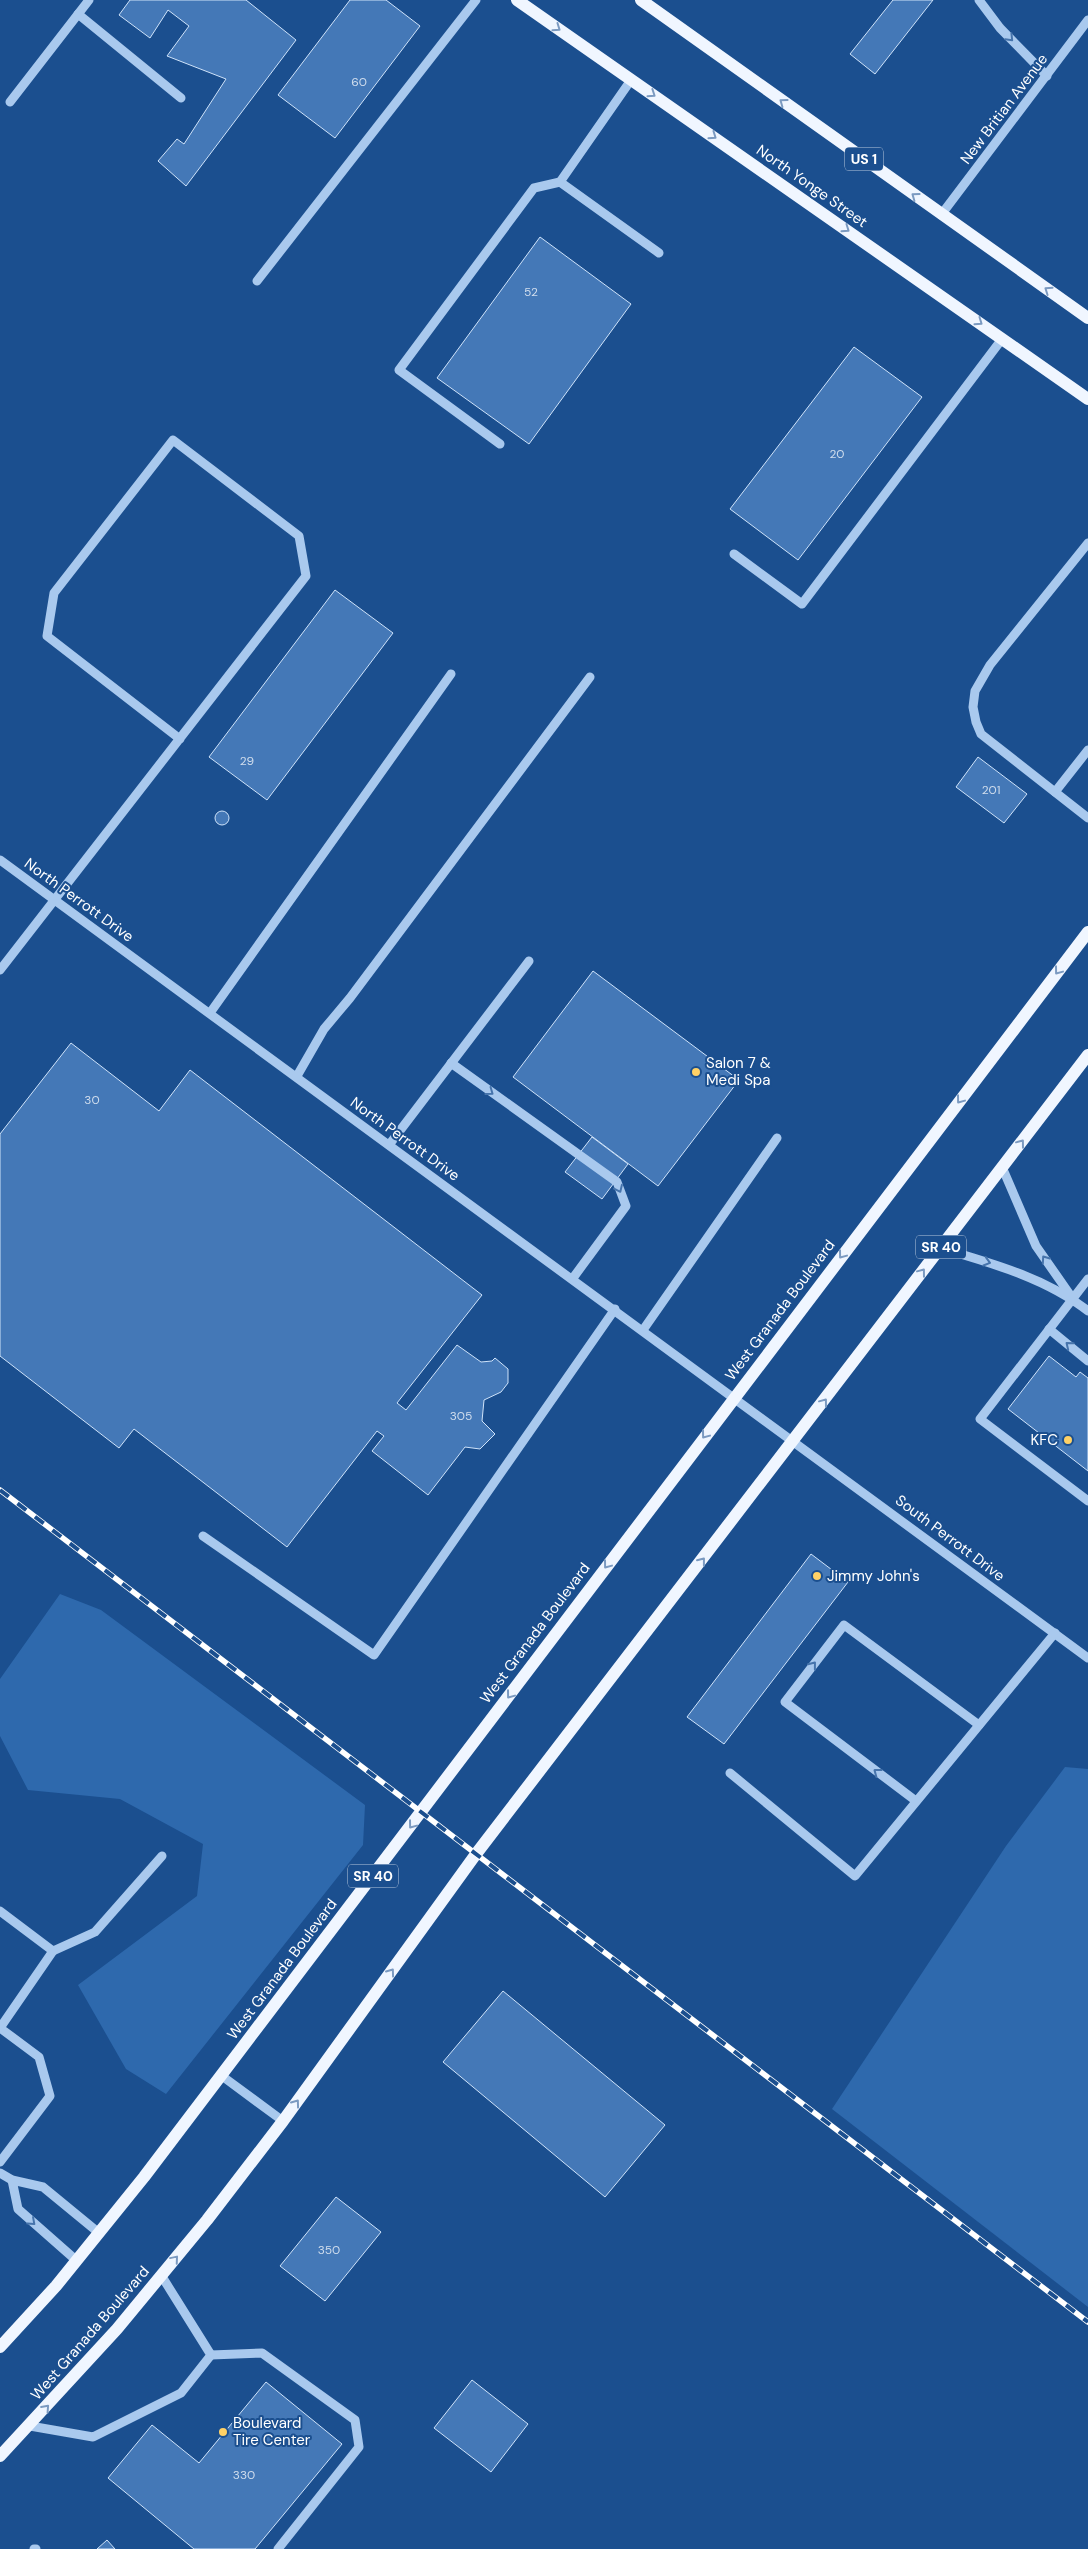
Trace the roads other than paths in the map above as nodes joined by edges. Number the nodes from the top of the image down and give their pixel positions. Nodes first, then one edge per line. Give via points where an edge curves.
1 (89, 0) edge
2 (476, 0) edge
3 (517, 0) edge
4 (641, 0) edge
5 (979, 0) edge
6 (78, 14) junction
7 (1088, 20) edge
8 (1046, 76) junction
9 (631, 80) junction
10 (181, 98) dead end
11 (10, 102) dead end
12 (560, 182) junction
13 (942, 215) junction
14 (659, 253) dead end
15 (257, 281) dead end
16 (1088, 318) edge
17 (1002, 339) junction
18 (1088, 399) edge
19 (500, 444) dead end
20 (1088, 543) edge
21 (734, 554) dead end
22 (451, 674) dead end
23 (590, 677) dead end
24 (180, 739) junction
25 (1088, 750) edge
26 (1054, 792) junction
27 (1088, 818) edge
28 (0, 860) edge
29 (55, 900) junction
30 (1088, 932) edge
31 (529, 961) dead end
32 (0, 970) edge
33 (210, 1013) junction
34 (1088, 1055) edge
35 (451, 1063) junction
36 (297, 1076) junction
37 (777, 1138) dead end
38 (389, 1145) junction
39 (1002, 1167) junction
40 (940, 1248) junction
41 (573, 1278) junction
42 (1088, 1279) edge
43 (1073, 1299) junction
44 (615, 1309) junction
45 (1088, 1311) edge
46 (1049, 1329) junction
47 (643, 1330) junction
48 (1088, 1361) edge
49 (734, 1396) junction
50 (795, 1440) junction
51 (1088, 1501) edge
52 (203, 1536) dead end
53 (1055, 1633) junction
54 (1088, 1658) edge
55 (979, 1725) junction
56 (730, 1773) dead end
57 (916, 1801) junction
58 (162, 1856) dead end
59 (0, 1911) edge
60 (53, 1951) junction
61 (222, 2076) junction
62 (283, 2121) junction
63 (0, 2162) edge
64 (0, 2173) edge
65 (12, 2180) junction
66 (99, 2233) junction
67 (77, 2261) junction
68 (162, 2276) junction
69 (0, 2347) edge
70 (211, 2355) junction
71 (30, 2426) junction
72 (0, 2456) edge
73 (278, 2549) edge

1 - 6 street
2 - 15 street
3 -> 9 main road, North Yonge Street
13 -> 4 main road, US 1
5 -> 8 street via 1000,28
6 - 10 street
6 - 11 street
7 - 8 street, New Britian Avenue
8 - 13 street, New Britian Avenue
9 - 12 street
9 -> 17 main road, North Yonge Street
12 - 14 street
12 - 19 street via 534,188 399,370
16 -> 13 main road, US 1
17 - 18 main road, North Yonge Street
17 - 21 street via 802,604
20 - 26 street via 990,665 975,691 973,707 981,734
22 - 33 street
23 - 36 street via 324,1029
24 - 24 street via 306,576 299,536 173,440 54,593 47,636
24 - 29 street
25 - 26 street
26 - 27 street
28 - 29 street, North Perrott Drive
29 - 32 street
29 - 33 street, North Perrott Drive
30 -> 49 main road, West Granada Boulevard / SR 40
31 - 35 street
33 - 36 street, North Perrott Drive
39 -> 34 main road, West Granada Boulevard / SR 40
35 - 38 street
35 -> 41 street via 618,1182 626,1206
36 - 38 street, North Perrott Drive
37 - 47 street
38 - 41 street, North Perrott Drive
39 - 40 main road, West Granada Boulevard / SR 40
43 -> 39 street via 1036,1246
40 -> 43 street via 1004,1267
50 -> 40 main road, West Granada Boulevard / SR 40
41 - 44 street, North Perrott Drive
42 - 43 street
43 - 45 street
43 - 46 street
44 - 47 street, North Perrott Drive
44 - 52 street via 374,1655
48 -> 46 street
46 - 51 street via 980,1419
47 - 49 street, North Perrott Drive
49 - 50 street, North Perrott Drive
49 -> 61 main road, West Granada Boulevard / SR 40
50 - 53 street, South Perrott Drive
62 -> 50 main road, West Granada Boulevard / SR 40 via 476,1854
53 - 54 street, South Perrott Drive
53 - 55 street
55 - 57 street
57 -> 55 street via 785,1702 844,1625
56 - 57 street via 855,1876
58 - 60 street via 95,1932
59 - 60 street
60 - 63 street via 0,2028 39,2057 50,2096
61 - 62 street
61 - 66 main road, West Granada Boulevard / SR 40
68 -> 62 main road, West Granada Boulevard / SR 40
64 - 65 street
65 - 66 street via 43,2187
65 -> 67 street via 18,2209
66 - 67 main road, West Granada Boulevard / SR 40
67 - 69 main road, West Granada Boulevard / SR 40
68 - 70 street
71 -> 68 main road, West Granada Boulevard / SR 40
70 - 71 street via 182,2392 93,2437
70 - 73 street via 262,2353 355,2420 359,2447
71 - 72 main road, West Granada Boulevard / SR 40

